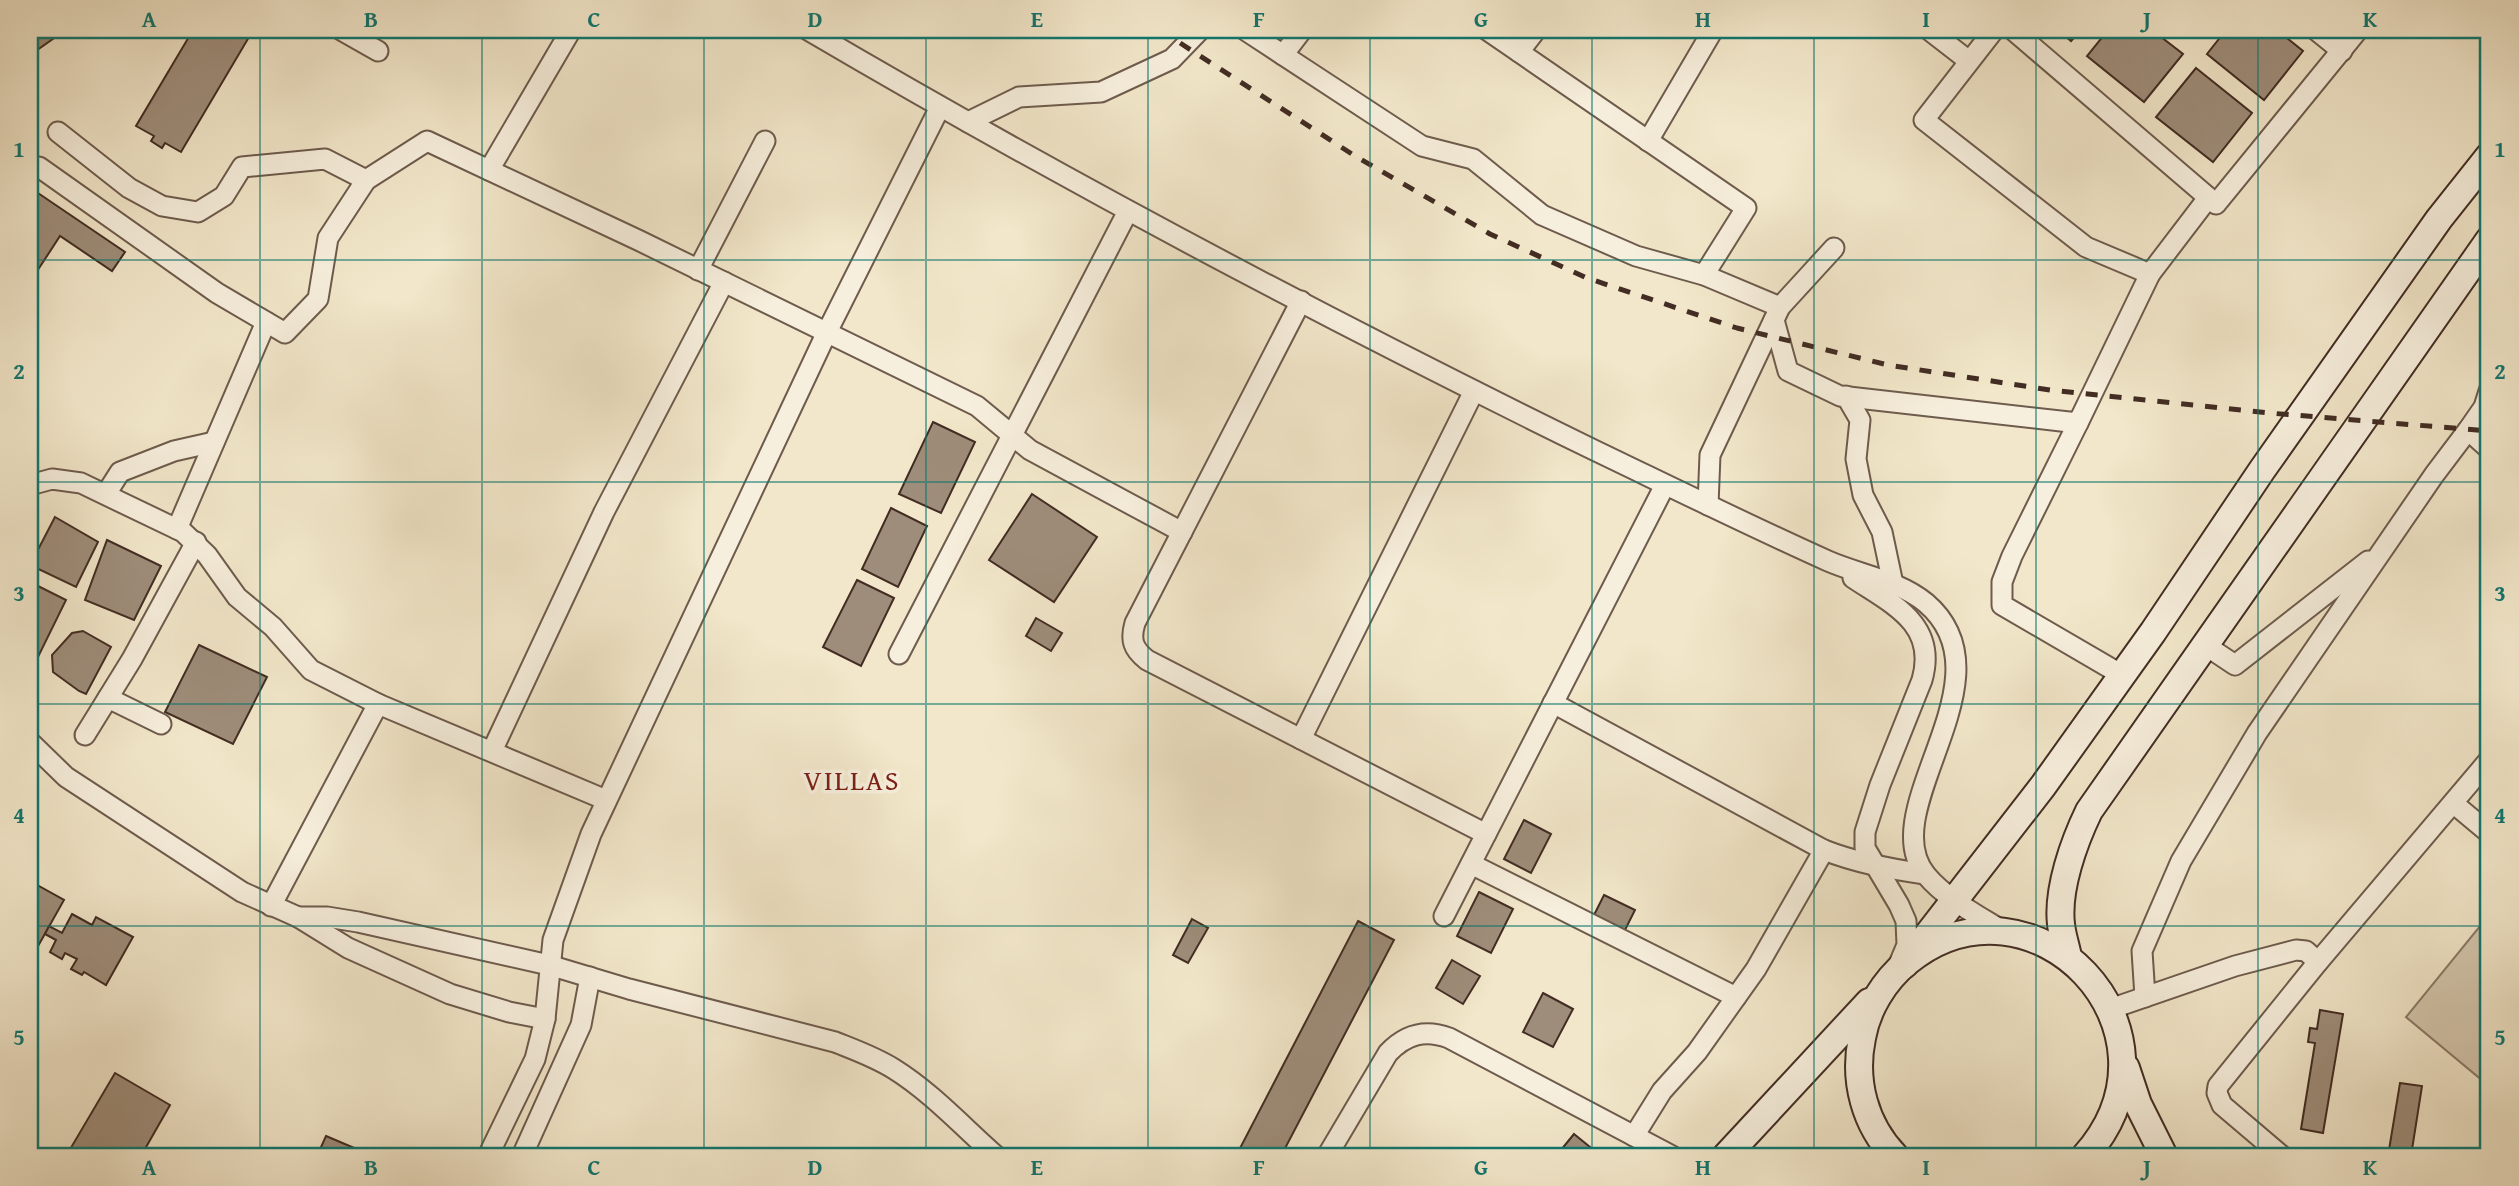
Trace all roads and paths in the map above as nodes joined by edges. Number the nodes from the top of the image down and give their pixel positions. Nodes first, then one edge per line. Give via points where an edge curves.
1 (341, 30) edge
2 (570, 30) edge
3 (808, 30) edge
4 (1200, 30) edge
5 (1245, 30) edge
6 (1302, 30) edge
7 (1486, 30) edge
8 (1536, 30) edge
9 (1713, 30) edge
10 (1929, 30) edge
11 (1994, 30) edge
12 (2013, 30) edge
13 (2316, 30) edge
14 (2358, 30) edge
15 (378, 51) dead end
16 (2342, 51) junction
17 (1519, 52) junction
18 (1283, 55) junction
19 (1969, 61) junction
20 (940, 107) junction
21 (968, 122) junction
22 (58, 132) dead end
23 (765, 141) dead end
24 (1648, 141) junction
25 (2489, 156) edge
26 (39, 167) dead end
27 (489, 170) junction
28 (366, 180) junction
29 (2208, 198) junction
30 (1128, 211) junction
31 (2489, 240) edge
32 (1834, 248) dead end
33 (698, 270) junction
34 (2150, 274) junction
35 (1704, 275) junction
36 (724, 282) junction
37 (1301, 301) junction
38 (1777, 314) junction
39 (266, 322) junction
40 (827, 332) junction
41 (1474, 391) junction
42 (2489, 391) edge
43 (1846, 396) junction
44 (2078, 423) junction
45 (2468, 430) junction
46 (1012, 435) junction
47 (214, 442) junction
48 (2489, 449) edge
49 (30, 485) edge
50 (1665, 485) junction
51 (106, 494) junction
52 (1709, 505) junction
53 (177, 529) junction
54 (1182, 532) junction
55 (196, 542) junction
56 (2382, 550) junction
57 (1832, 563) junction
58 (1893, 584) junction
59 (2205, 645) junction
60 (900, 654) dead end
61 (2122, 675) junction
62 (108, 698) junction
63 (378, 704) junction
64 (1553, 704) junction
65 (162, 724) dead end
66 (85, 735) dead end
67 (1301, 739) junction
68 (30, 742) edge
69 (492, 751) junction
70 (2489, 760) edge
71 (606, 800) junction
72 (2453, 803) junction
73 (2489, 833) edge
74 (1486, 834) junction
75 (1824, 850) junction
76 (1471, 864) junction
77 (1875, 866) junction
78 (1925, 874) junction
79 (1956, 901) junction
80 (271, 906) junction
81 (1444, 916) dead end
82 (298, 917) junction
83 (2006, 933) junction
84 (2068, 957) junction
85 (2318, 961) junction
86 (549, 965) junction
87 (1895, 975) junction
88 (590, 977) junction
89 (1736, 997) junction
90 (2145, 997) junction
91 (2110, 1009) junction
92 (545, 1019) junction
93 (2122, 1058) junction
94 (1634, 1136) junction
95 (488, 1156) edge
96 (522, 1156) edge
97 (996, 1156) edge
98 (1327, 1156) edge
99 (1672, 1156) edge
100 (1726, 1156) edge
101 (1895, 1156) edge
102 (2085, 1156) edge
103 (2164, 1156) edge
104 (2282, 1156) edge

1 - 15 street
2 - 27 street
3 - 20 street
4 - 21 street via 1172,59 1101,92 1019,97
5 - 18 street
6 - 18 street
7 - 17 street
8 - 17 street
9 - 24 street
10 - 19 street
11 - 19 street
12 - 29 street
13 - 16 street
14 - 16 street
16 - 29 street via 2216,204
17 - 24 street
18 - 35 street via 1422,146 1473,159 1542,215 1636,256
19 - 34 street via 1924,120 2086,247
20 - 21 street
20 - 40 street
21 - 30 street
22 - 28 street via 129,188 162,205 198,212 224,196 242,167 325,159
23 - 33 street
24 - 35 street via 1746,208
25 - 61 main road via 2439,219
26 - 39 street via 217,293
27 - 28 street via 427,141
27 - 33 street
28 - 39 street via 328,238 318,299 285,333
29 - 34 street
30 - 37 street
30 - 46 street
31 - 59 main road
32 - 38 street
33 - 36 street
34 - 44 street
35 - 38 street
36 - 40 street
36 - 69 street via 604,512
37 - 41 street
37 - 54 street
38 - 43 street via 1788,371
38 - 52 street via 1710,454
39 - 47 street
40 - 46 street via 977,406
40 - 71 street
41 - 50 street
41 - 67 street
42 - 45 street
43 - 44 street
43 - 58 street via 1860,420 1856,458 1863,495 1882,532
44 - 61 street via 2011,556 2002,582 2002,605
45 - 48 street
45 - 56 street
46 - 54 street via 1030,450
46 - 60 street
47 - 51 street via 174,451 120,472
47 - 53 street
49 - 51 street via 66,480
50 - 52 street
50 - 64 street
51 - 53 street
52 - 57 street
53 - 55 street
54 - 67 street via 1135,623 1133,644 1138,653
55 - 62 street
55 - 63 street via 237,597 273,627 311,670
56 - 59 street via 2235,665
56 - 90 street via 2257,733 2181,861 2143,951
57 - 58 street
57 - 77 street via 1906,615 1918,629 1925,649 1922,680 1866,832 1865,848
58 - 78 street via 1936,614 1956,656 1952,698 1913,831 1913,846
59 - 84 main road via 2089,810 2079,832 2066,876 2061,922
61 - 79 main road
62 - 65 street
62 - 66 street
63 - 69 street
63 - 80 street
64 - 74 street
64 - 75 street
67 - 74 street
68 - 80 street via 66,777 122,816
69 - 71 street
70 - 72 street
71 - 86 street via 564,905
72 - 73 street
72 - 85 street
74 - 76 street
75 - 77 street
75 - 89 street
76 - 81 street
76 - 89 street
77 - 78 street
77 - 87 street via 1899,905 1908,932 1908,945
78 - 79 street
79 - 83 street
79 - 87 main road
80 - 82 street
82 - 86 street via 359,922
82 - 92 street via 348,948 450,994
83 - 84 main road via 2039,941
83 - 87 main road via 1955,937 1929,948
84 - 91 main road via 2092,980
85 - 90 street via 2297,950 2235,965
85 - 104 street via 2224,1078 2217,1093 2222,1105
86 - 88 street
86 - 92 street
87 - 100 main road
87 - 101 main road via 1865,1023 1859,1078 1870,1119
88 - 96 street via 581,1025
88 - 97 street via 866,1054 918,1086
89 - 94 street via 1662,1091
90 - 91 street
91 - 93 main road
92 - 95 street via 535,1059
93 - 102 main road via 2113,1112
93 - 103 main road
94 - 98 street via 1449,1038 1423,1033 1409,1036 1388,1053
94 - 99 street

